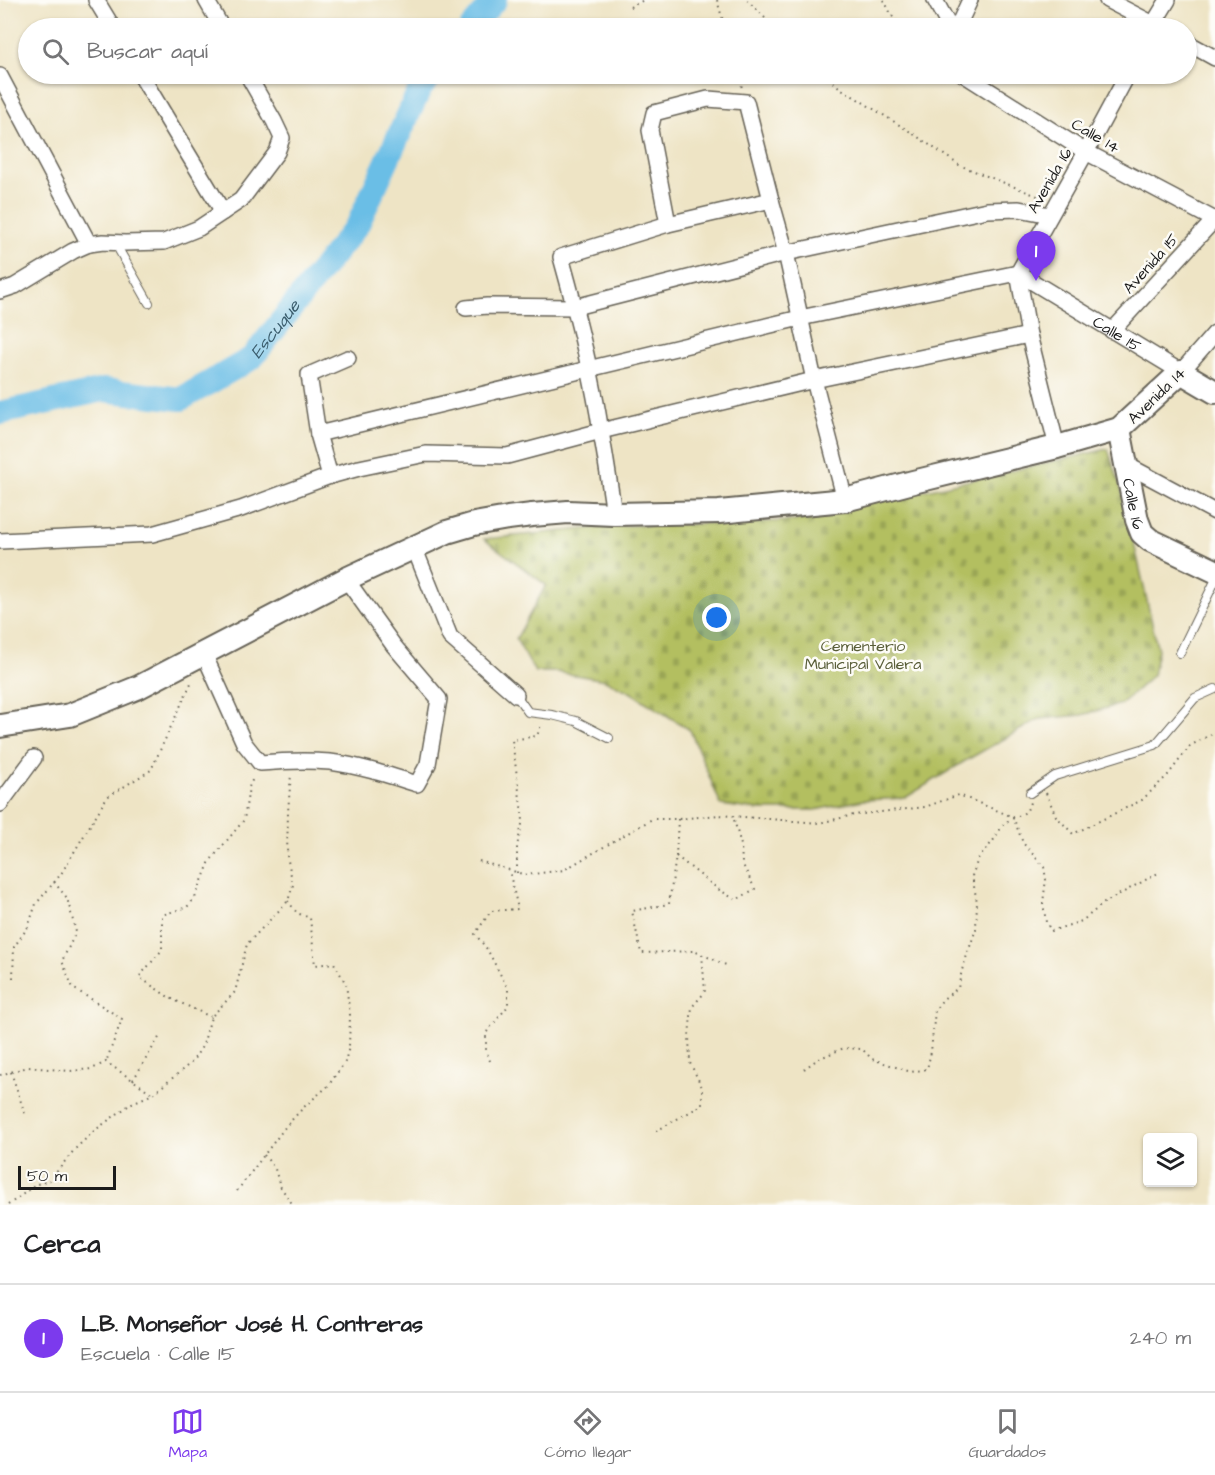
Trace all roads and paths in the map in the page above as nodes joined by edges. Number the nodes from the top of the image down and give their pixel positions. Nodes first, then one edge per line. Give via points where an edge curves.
1 (96, 0) edge
2 (206, 0) edge
3 (644, 0) edge
4 (717, 0) edge
5 (747, 0) edge
6 (884, 0) edge
7 (935, 0) edge
8 (970, 0) edge
9 (1107, 0) edge
10 (1168, 0) edge
11 (630, 7) dead end
12 (107, 18) edge
13 (216, 18) edge
14 (722, 18) edge
15 (765, 18) edge
16 (894, 18) edge
17 (945, 18) edge
18 (962, 18) edge
19 (1139, 18) edge
20 (1159, 18) edge
21 (1197, 48) edge
22 (1215, 58) edge
23 (0, 76) edge
24 (146, 84) edge
25 (253, 84) edge
26 (835, 84) edge
27 (979, 84) edge
28 (1123, 84) edge
29 (1086, 152) junction
30 (771, 200) junction
31 (1054, 209) junction
32 (223, 212) junction
33 (1215, 219) edge
34 (668, 224) junction
35 (118, 243) junction
36 (89, 244) junction
37 (786, 252) junction
38 (1018, 273) junction
39 (0, 291) edge
40 (148, 303) dead end
41 (575, 307) junction
42 (466, 308) dead end
43 (800, 318) junction
44 (1112, 331) junction
45 (1215, 333) edge
46 (1029, 334) junction
47 (348, 358) dead end
48 (589, 370) junction
49 (1181, 372) junction
50 (814, 380) junction
51 (1215, 393) edge
52 (1119, 429) junction
53 (601, 431) junction
54 (318, 434) junction
55 (1057, 447) junction
56 (1127, 465) junction
57 (330, 476) junction
58 (846, 500) junction
59 (1215, 512) edge
60 (614, 514) junction
61 (3, 545) edge
62 (414, 547) junction
63 (1215, 571) edge
64 (346, 579) junction
65 (1215, 582) edge
66 (1180, 653) dead end
67 (204, 654) junction
68 (1215, 689) edge
69 (516, 695) joint
70 (542, 714) junction
71 (0, 726) edge
72 (1215, 732) edge
73 (609, 738) dead end
74 (34, 758) dead end
75 (291, 760) junction
76 (260, 763) junction
77 (1042, 785) junction
78 (1030, 793) joint
79 (0, 804) edge
80 (733, 816) junction
81 (1013, 817) junction
82 (678, 819) junction
83 (676, 856) junction
84 (478, 861) dead end
85 (509, 870) junction
86 (517, 873) junction
87 (1158, 873) dead end
88 (54, 882) junction
89 (288, 901) junction
90 (702, 954) junction
91 (726, 965) dead end
92 (13, 978) dead end
93 (211, 1017) junction
94 (160, 1036) dead end
95 (490, 1061) dead end
96 (106, 1062) junction
97 (804, 1069) dead end
98 (11, 1072) junction
99 (0, 1075) edge
100 (133, 1080) junction
101 (153, 1094) junction
102 (25, 1114) dead end
103 (656, 1131) dead end
104 (264, 1155) junction
105 (237, 1191) dead end
106 (8, 1205) edge
107 (293, 1205) edge

1 - 12 street
2 - 13 street
3 - 11 path
4 - 14 path
5 - 15 path
6 - 16 path
7 - 17 street
8 - 18 street
9 - 19 street
10 - 20 street
21 - 22 street
23 - 36 street
24 - 32 street
25 - 32 street via 282,138 277,152 241,200
26 - 31 path via 959,165
27 - 29 street, Calle 14
28 - 29 street, Avenida 16
29 - 31 street, Avenida 16
29 - 33 street, Calle 14
30 - 34 street
30 - 34 street via 746,102 708,99 654,113 650,130
30 - 37 street
31 - 37 street via 987,210
31 - 38 street, Avenida 16
32 - 35 street via 199,228 164,242
33 - 44 street, Avenida 15
34 - 41 street via 561,257
35 - 36 street
35 - 40 lane
36 - 39 street
37 - 41 street
37 - 43 street
38 - 43 street
38 - 44 street, Calle 15
38 - 46 street
41 - 42 street
41 - 48 street
43 - 48 street
43 - 50 street
44 - 49 street, Calle 15
45 - 49 street, Avenida 14
46 - 50 street
46 - 55 street
47 - 54 street via 309,375
48 - 53 street
48 - 54 street
49 - 51 main road, Calle 15
49 - 52 main road, Avenida 14
50 - 53 street
50 - 58 street
52 - 55 main road
52 - 56 main road, Calle 16
53 - 57 street via 507,456 426,454
53 - 60 street
54 - 57 street
55 - 58 main road
56 - 59 street
56 - 63 main road, Calle 16 via 1139,527 1145,537
57 - 61 street via 241,509 152,534
58 - 60 main road via 719,512
60 - 62 main road via 568,512 508,518 447,532
62 - 64 main road
62 - 69 street via 450,637
64 - 67 main road
64 - 75 street via 394,646 439,699 428,764 417,784 331,762
65 - 66 lane
67 - 71 main road via 139,687 70,715
67 - 76 street via 244,742
67 - 88 path via 151,770 107,797
68 - 77 lane via 1194,698 1155,745 1056,776
69 - 70 lane via 528,712
70 - 73 lane via 576,721
70 - 86 path via 537,736 512,740 523,820
72 - 77 path via 1190,746 1142,800 1073,834 1056,816
74 - 79 street
75 - 76 street
75 - 89 path via 287,856 293,885
76 - 93 path via 249,787 243,820 210,861 195,898 187,907 162,915 162,950 139,976 170,998
77 - 78 lane
78 - 81 path via 1026,812
80 - 81 path via 819,823 925,807 959,795
80 - 82 path
80 - 83 path via 742,863 755,889 736,900
81 - 87 path via 1023,843 1044,867 1043,903 1051,931 1082,921 1104,903
81 - 97 path via 1004,823 978,859 972,876 977,902 976,929 958,988 935,1010 927,1069 911,1072 872,1059 862,1049 844,1048
82 - 83 path
82 - 86 path via 652,819 564,870
83 - 90 path via 669,904 632,911 641,953
84 - 85 path
85 - 86 path
85 - 95 path via 518,909 490,911 475,934 508,989 508,1006 486,1033
88 - 92 path via 36,904 14,948
88 - 96 path via 67,898 76,932 62,961 73,988 122,1019
89 - 93 path via 247,944 235,993
89 - 104 path via 297,914 310,918 315,965 334,963 346,984 349,1047 345,1062 328,1086 286,1126
90 - 91 path
90 - 103 path via 705,992 692,1007 689,1035 690,1063 702,1087 702,1105
93 - 101 path via 203,1046 192,1062
94 - 100 path
96 - 98 path via 92,1069 27,1067
96 - 100 path
98 - 99 path
98 - 102 path
100 - 101 path
101 - 106 path via 132,1103 94,1131 50,1180 37,1184
104 - 105 path
104 - 107 path

